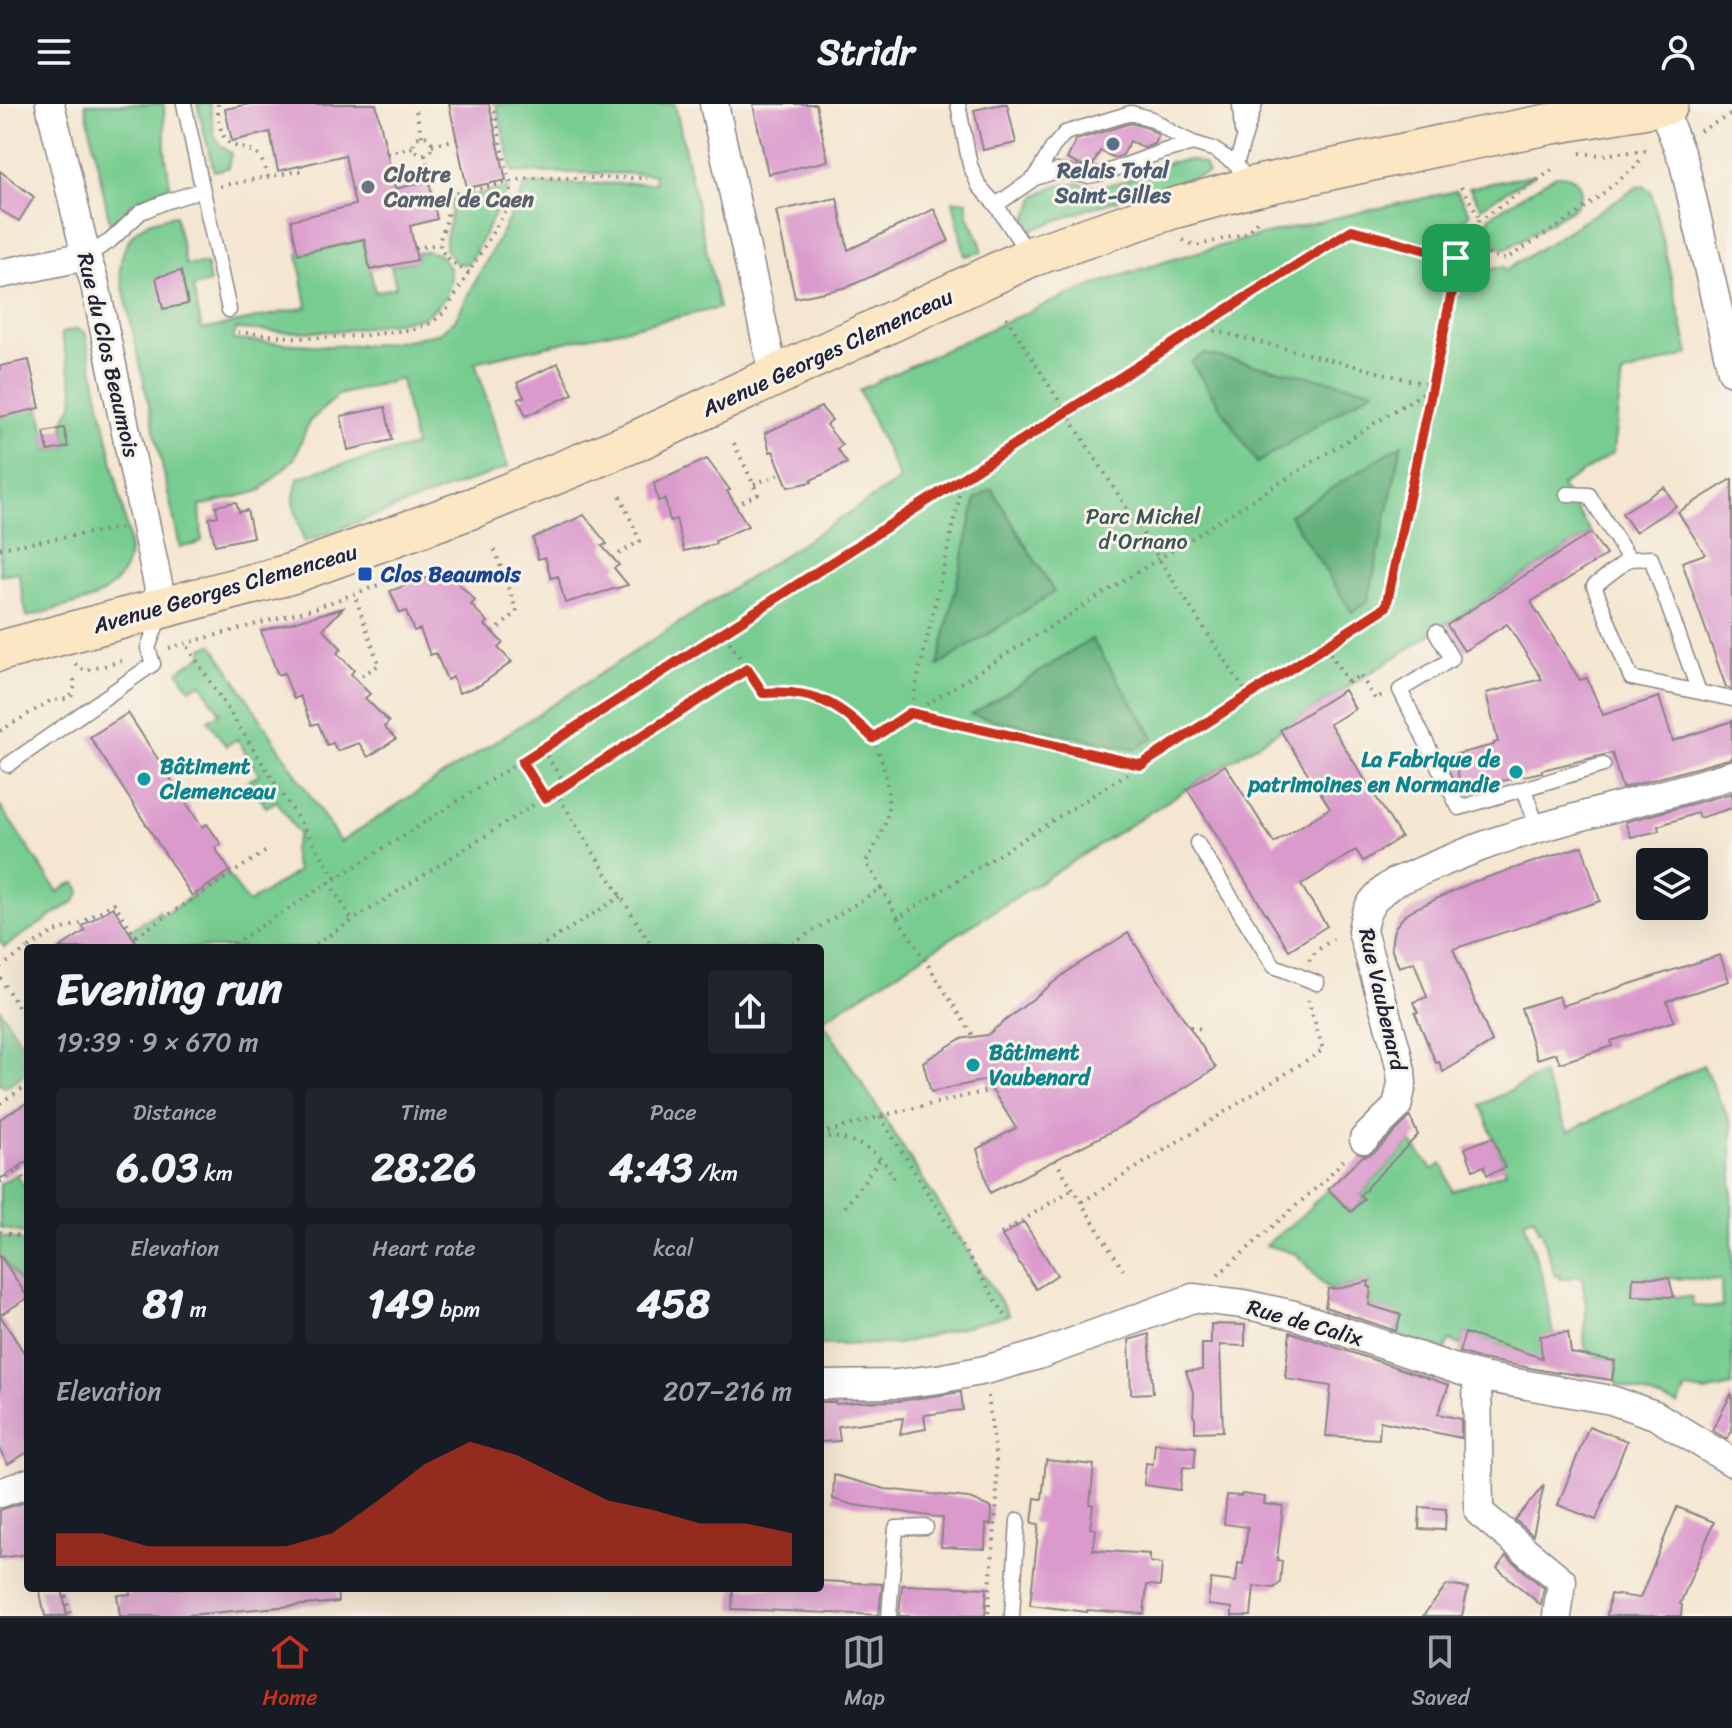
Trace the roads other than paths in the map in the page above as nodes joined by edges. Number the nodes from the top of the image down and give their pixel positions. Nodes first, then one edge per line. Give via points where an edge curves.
1 (50, 104) edge
2 (184, 104) edge
3 (714, 104) edge
4 (958, 104) edge
5 (1240, 104) edge
6 (1255, 104) edge
7 (1664, 105) edge
8 (1193, 143) junction
9 (1242, 143) junction
10 (1035, 178) junction
11 (202, 190) junction
12 (1248, 190) junction
13 (996, 205) junction
14 (86, 256) junction
15 (1030, 257) junction
16 (0, 274) edge
17 (229, 310) dead end
18 (1732, 371) edge
19 (774, 376) junction
20 (1567, 494) dead end
21 (1629, 559) junction
22 (163, 608) junction
23 (1436, 632) dead end
24 (0, 651) edge
25 (1699, 692) junction
26 (1732, 699) edge
27 (8, 765) dead end
28 (1603, 765) dead end
29 (1732, 775) edge
30 (1524, 789) junction
31 (1538, 829) junction
32 (1197, 843) dead end
33 (1310, 980) road end
34 (1364, 1139) road end
35 (1214, 1279) road end
36 (1193, 1298) junction
37 (1477, 1376) junction
38 (824, 1385) edge
39 (1732, 1462) edge
40 (24, 1484) edge
41 (0, 1493) edge
42 (1018, 1520) dead end
43 (926, 1527) dead end
44 (889, 1616) edge
45 (1012, 1616) edge
46 (1557, 1616) edge

1 - 14 street, Rue du Clos Beaumois
2 - 11 lane
3 - 19 street
4 - 13 lane via 970,165
5 - 9 lane
6 - 9 lane
7 - 12 main road, Avenue Georges Clemenceau via 1442,145
7 - 18 street via 1684,163
8 - 10 lane via 1104,173 1057,171
8 - 10 lane via 1131,113 1065,133
8 - 12 lane via 1213,149
9 - 12 lane
10 - 13 lane
11 - 14 lane via 141,212
11 - 17 lane
12 - 15 main road, Avenue Georges Clemenceau via 1171,209
13 - 15 lane
14 - 16 street
14 - 22 street, Rue du Clos Beaumois
15 - 19 main road, Avenue Georges Clemenceau
19 - 22 main road, Avenue Georges Clemenceau via 636,441 475,507 290,574
20 - 21 lane via 1589,495
21 - 25 lane via 1651,558
21 - 25 lane via 1594,586 1631,678
22 - 24 main road, Avenue Georges Clemenceau
22 - 27 lane via 148,648 153,664
23 - 30 lane via 1452,659 1400,690 1459,808
25 - 26 lane
28 - 30 lane
29 - 31 street, Rue Vaubenard
30 - 31 lane
31 - 34 street, Rue Vaubenard via 1395,882 1371,903 1362,931 1402,1084 1397,1107
32 - 33 lane via 1274,966
35 - 36 street
36 - 37 street, Rue de Calix via 1294,1315
36 - 38 street, Rue de Calix via 985,1370 897,1384
37 - 39 street, Rue de Calix via 1611,1400 1655,1415
37 - 46 street via 1479,1512 1562,1581
40 - 41 street
42 - 45 lane
43 - 44 lane via 896,1528

